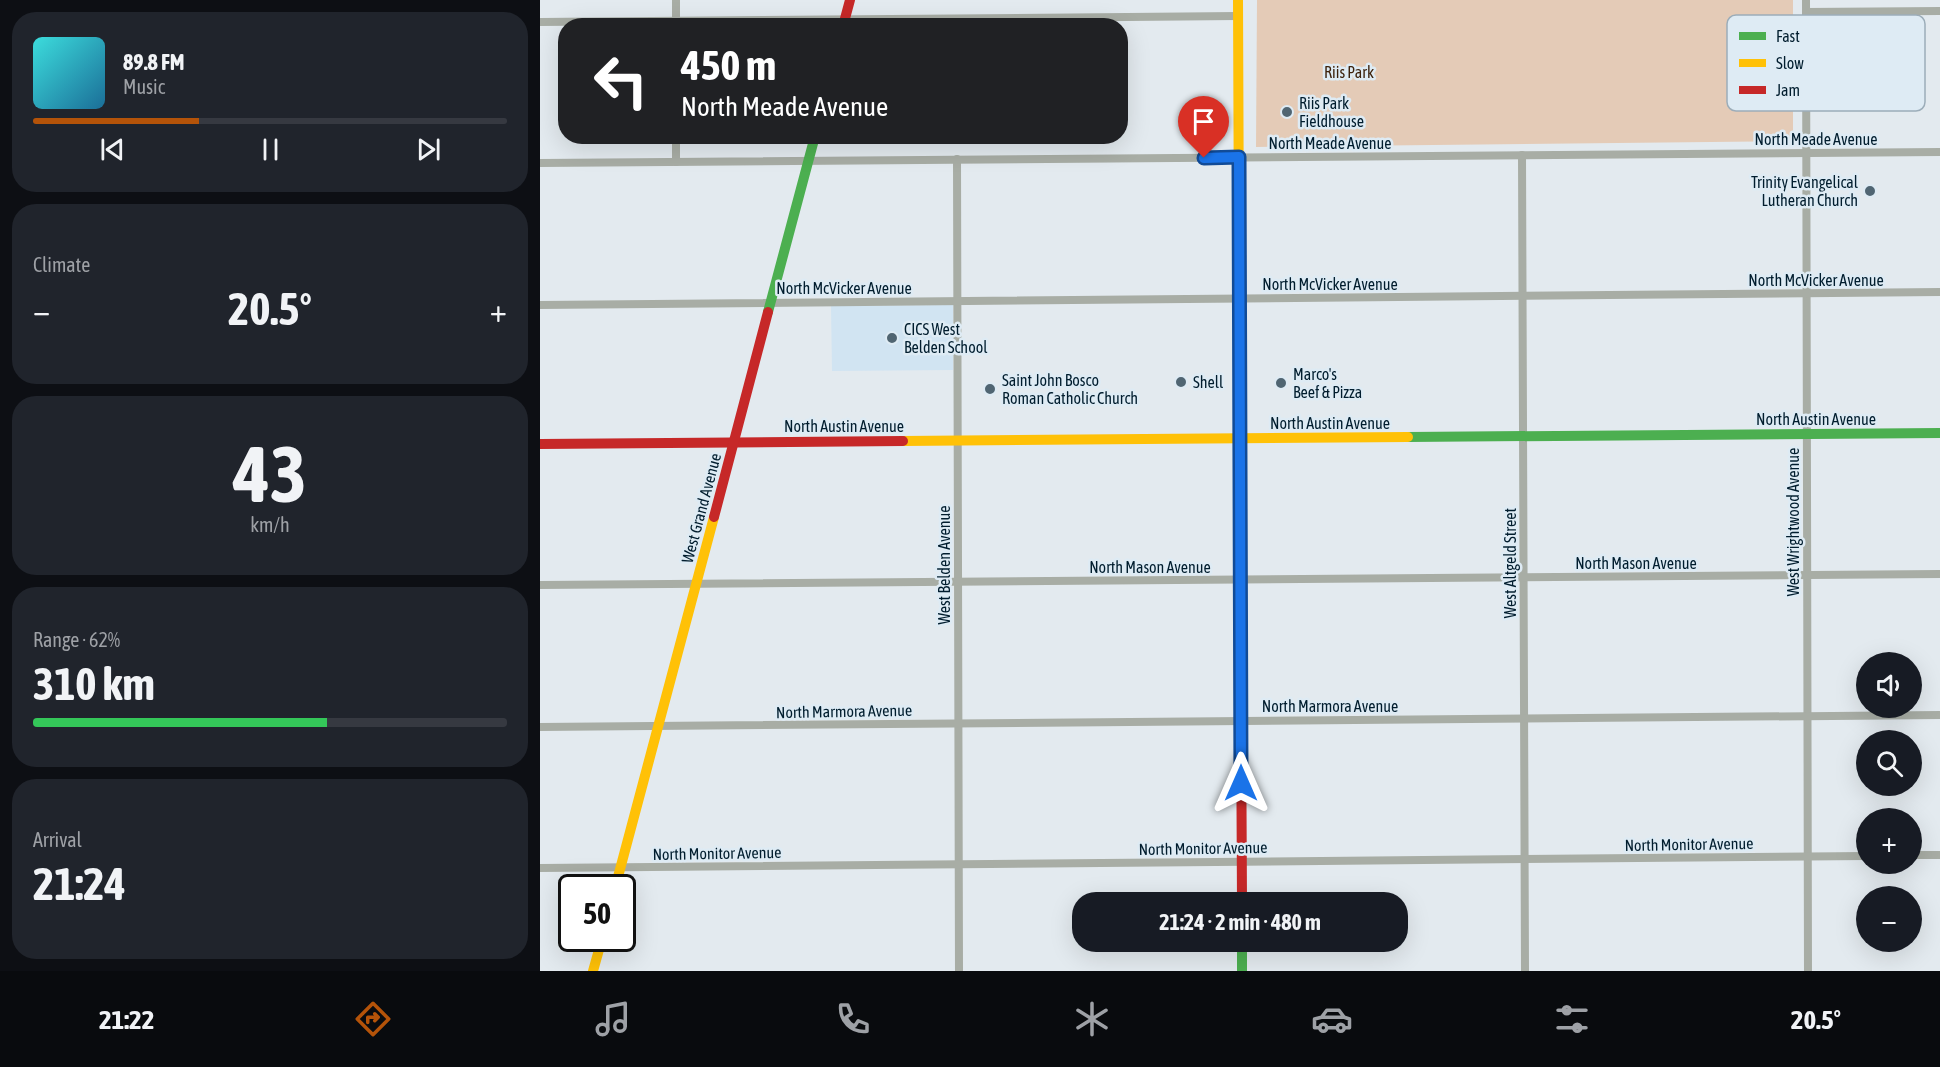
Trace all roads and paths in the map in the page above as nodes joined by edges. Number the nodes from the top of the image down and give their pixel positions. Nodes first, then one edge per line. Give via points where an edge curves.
1 (676, 0) edge
2 (850, 0) edge
3 (1238, 0) edge
4 (1806, 0) edge
5 (1940, 11) edge
6 (1806, 12) joint
7 (1238, 16) junction
8 (676, 18) edge
9 (845, 18) edge
10 (1125, 18) edge
11 (540, 22) edge
12 (558, 22) edge
13 (1806, 111) edge
14 (676, 144) edge
15 (813, 144) edge
16 (1940, 152) edge
17 (1806, 153) junction
18 (1522, 155) junction
19 (1239, 157) junction
20 (957, 159) junction
21 (809, 160) junction
22 (676, 162) junction
23 (540, 163) edge
24 (1940, 292) edge
25 (1806, 293) junction
26 (1523, 296) junction
27 (1239, 298) junction
28 (957, 300) junction
29 (771, 302) junction
30 (540, 305) edge
31 (1940, 433) edge
32 (1807, 434) junction
33 (1523, 436) junction
34 (1240, 438) junction
35 (957, 440) junction
36 (735, 442) junction
37 (540, 444) edge
38 (1940, 574) edge
39 (1807, 575) junction
40 (1524, 577) junction
41 (1240, 579) junction
42 (958, 582) junction
43 (696, 584) junction
44 (540, 585) edge
45 (1940, 715) edge
46 (1807, 716) junction
47 (1524, 718) junction
48 (1241, 720) junction
49 (958, 723) junction
50 (658, 726) junction
51 (540, 727) edge
52 (1922, 855) edge
53 (1940, 855) edge
54 (1808, 856) junction
55 (1856, 856) edge
56 (1525, 859) junction
57 (1242, 861) junction
58 (959, 864) junction
59 (621, 867) junction
60 (540, 868) edge
61 (619, 874) edge
62 (1242, 892) edge
63 (598, 952) edge
64 (1242, 952) edge
65 (593, 971) edge
66 (959, 971) edge
67 (1242, 971) edge
68 (1525, 971) edge
69 (1808, 971) edge

1 - 8 street
2 - 9 main road
3 - 7 main road
4 - 6 street, West Wrightwood Avenue
5 - 6 street
7 - 10 street
7 - 19 main road
11 - 12 street
13 - 17 street, West Wrightwood Avenue
14 - 22 street
15 - 21 main road, West Grand Avenue
16 - 17 street, North Meade Avenue
17 - 18 street, North Meade Avenue
17 - 25 street, West Wrightwood Avenue
18 - 19 street, North Meade Avenue
18 - 26 street, West Altgeld Street
19 - 20 street, North Meade Avenue
19 - 27 main road
20 - 21 street, North Meade Avenue
20 - 28 street, West Belden Avenue
21 - 22 street, North Meade Avenue
21 - 29 main road, West Grand Avenue
22 - 23 street, North Meade Avenue
24 - 25 street, North McVicker Avenue
25 - 26 street, North McVicker Avenue
25 - 32 street, West Wrightwood Avenue
26 - 27 street, North McVicker Avenue
26 - 33 street, West Altgeld Street
27 - 28 street, North McVicker Avenue
27 - 34 main road
28 - 29 street, North McVicker Avenue
28 - 35 street, West Belden Avenue
29 - 30 street, North McVicker Avenue
29 - 36 main road, West Grand Avenue
31 - 32 main road, North Austin Avenue
32 - 33 main road, North Austin Avenue
32 - 39 street, West Wrightwood Avenue
33 - 34 main road, North Austin Avenue
33 - 40 street, West Altgeld Street
34 - 35 main road, North Austin Avenue
34 - 41 main road
35 - 36 main road, North Austin Avenue
35 - 42 street, West Belden Avenue
36 - 37 main road, North Austin Avenue
36 - 43 main road, West Grand Avenue
38 - 39 street, North Mason Avenue
39 - 40 street, North Mason Avenue
39 - 46 street, West Wrightwood Avenue
40 - 41 street, North Mason Avenue
40 - 47 street, West Altgeld Street
41 - 42 street, North Mason Avenue
41 - 48 main road
42 - 43 street, North Mason Avenue
42 - 49 street, West Belden Avenue
43 - 44 street, North Mason Avenue
43 - 50 main road, West Grand Avenue
45 - 46 street, North Marmora Avenue
46 - 47 street, North Marmora Avenue
46 - 54 street, West Wrightwood Avenue
47 - 48 street, North Marmora Avenue
47 - 56 street, West Altgeld Street
48 - 49 street, North Marmora Avenue
48 - 57 main road
49 - 50 street, North Marmora Avenue
49 - 58 street, West Belden Avenue
50 - 51 street, North Marmora Avenue
50 - 59 main road, West Grand Avenue
52 - 53 street
54 - 55 street, North Monitor Avenue
54 - 56 street, North Monitor Avenue
54 - 69 street, West Wrightwood Avenue
56 - 57 street, North Monitor Avenue
56 - 68 street, West Altgeld Street
57 - 58 street, North Monitor Avenue
57 - 62 main road
58 - 59 street, North Monitor Avenue
58 - 66 street, West Belden Avenue
59 - 60 street, North Monitor Avenue
59 - 61 main road, West Grand Avenue
63 - 65 main road
64 - 67 main road

